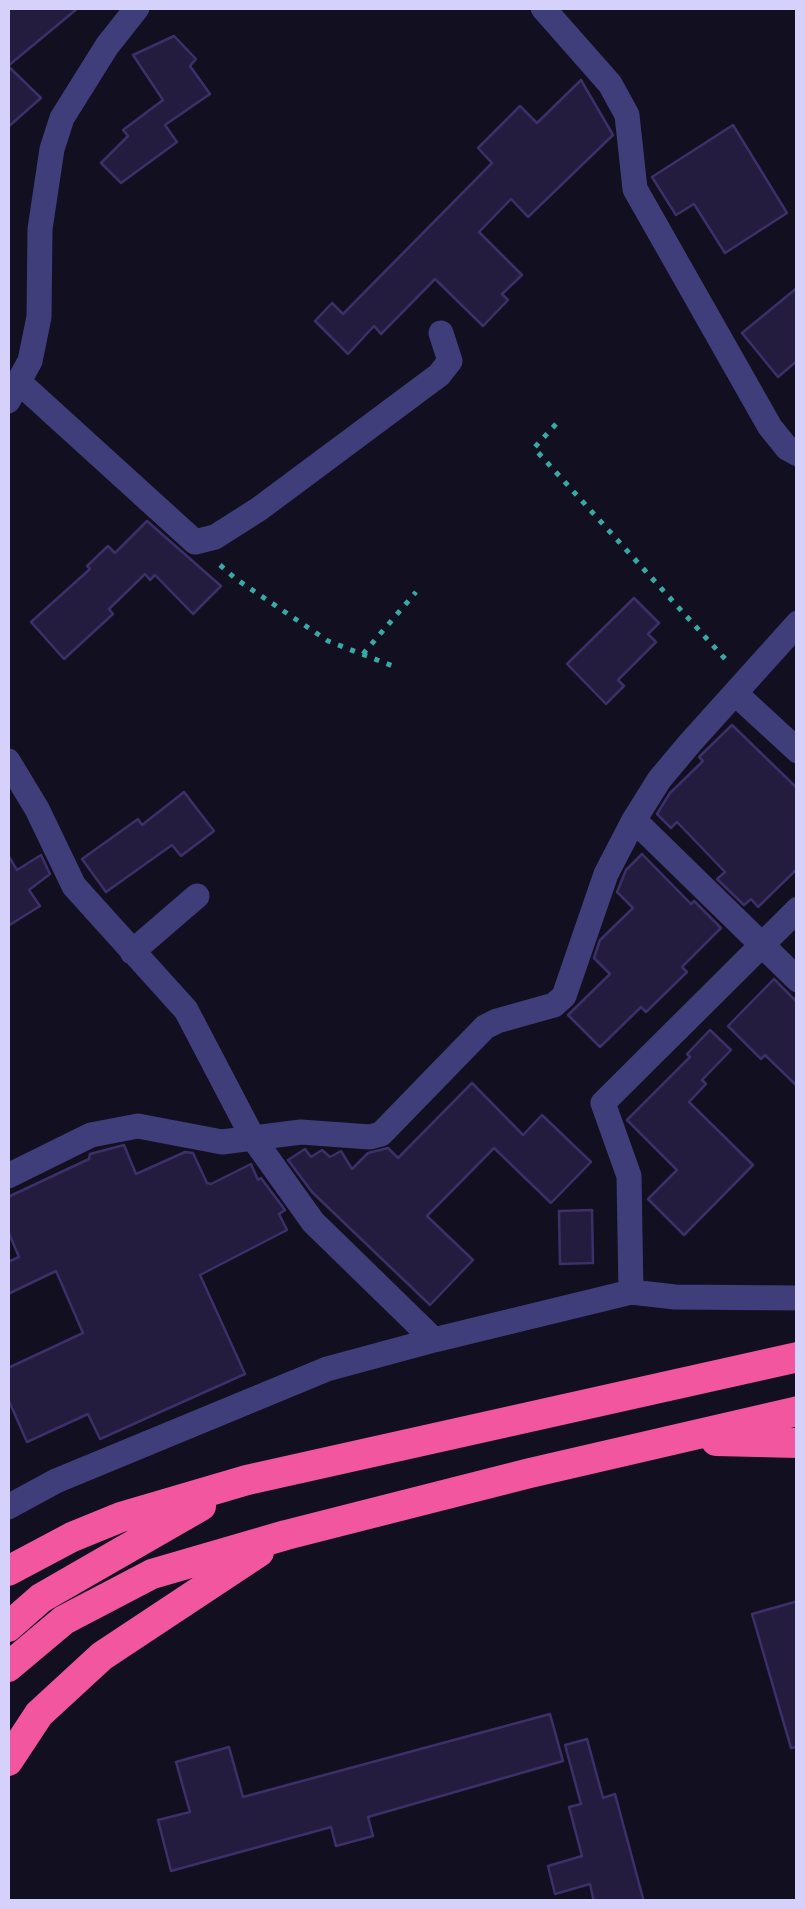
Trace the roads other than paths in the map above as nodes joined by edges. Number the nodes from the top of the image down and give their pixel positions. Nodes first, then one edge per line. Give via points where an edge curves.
1 (137, 8) edge
2 (543, 8) edge
3 (441, 333) dead end
4 (14, 392) edge
5 (798, 454) edge
6 (798, 623) edge
7 (741, 688) junction
8 (798, 751) edge
9 (8, 761) edge
10 (634, 820) junction
11 (197, 896) dead end
12 (798, 909) edge
13 (762, 944) junction
14 (132, 952) junction
15 (798, 980) edge
16 (254, 1138) junction
17 (8, 1176) edge
18 (632, 1292) junction
19 (798, 1298) edge
20 (434, 1340) junction
21 (798, 1361) edge
22 (798, 1412) edge
23 (662, 1440) junction
24 (798, 1443) edge
25 (247, 1480) junction
26 (8, 1507) edge
27 (286, 1534) junction
28 (8, 1571) edge
29 (8, 1626) edge
30 (8, 1667) edge
31 (8, 1761) edge

1 - 4 street via 75,95 52,149 40,229 39,316 30,362
2 - 5 street via 599,71 627,115 636,189 770,427
3 - 4 street via 450,361 440,375 259,510 195,542
6 - 7 street
7 - 8 street
7 - 10 street via 669,768
9 - 14 street via 74,886
10 - 13 street
10 - 16 street via 606,874 564,996 554,1005 485,1027 382,1134
11 - 14 street
12 - 13 street
13 - 15 street
13 - 18 street via 603,1103 629,1176
14 - 16 street via 186,1010
16 - 17 street via 222,1142 138,1126 91,1135
16 - 20 street via 313,1222
18 - 19 street
18 - 20 street
20 - 26 street via 327,1369 56,1480
21 - 25 highway
22 - 23 highway
23 - 24 highway
23 - 27 highway
25 - 28 highway via 122,1517
25 - 29 highway via 41,1598
27 - 30 highway via 152,1574 64,1620
27 - 31 highway via 102,1656 38,1714

